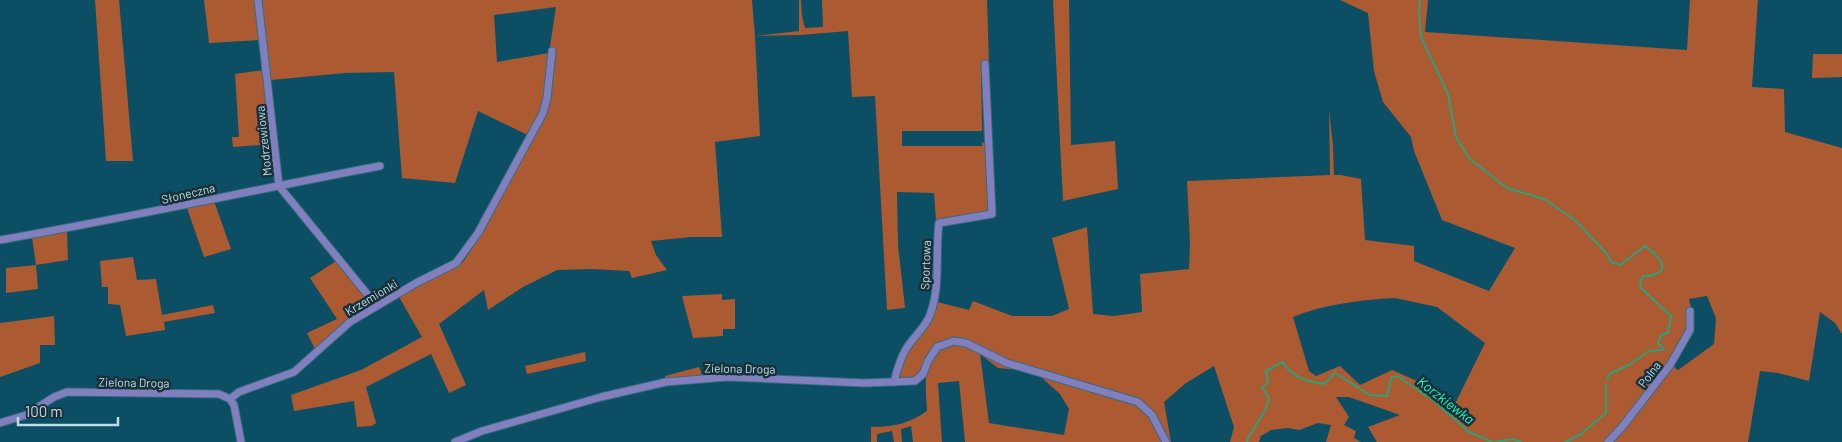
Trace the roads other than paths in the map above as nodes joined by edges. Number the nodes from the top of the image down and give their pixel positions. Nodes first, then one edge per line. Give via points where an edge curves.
1 (258, 0) edge
2 (552, 51) dead end
3 (985, 64) dead end
4 (380, 166) dead end
5 (279, 186) junction
6 (0, 240) edge
7 (377, 306) junction
8 (1690, 311) dead end
9 (894, 382) junction
10 (230, 399) junction
11 (0, 423) edge
12 (241, 442) edge
13 (455, 442) edge
14 (1166, 442) edge
15 (1608, 442) edge

1 - 5 street, Modrzewiowa
2 - 7 street, Krzemionki via 547,98 542,113 478,233 456,263
3 - 9 street, Sportowa via 992,214 939,223 934,304 924,327 906,349
4 - 5 street, Słoneczna
5 - 6 street, Słoneczna
5 - 7 street, Modrzewiowa
7 - 10 street, Krzemionki via 350,322 294,372 239,392
8 - 15 street, Polna via 1690,330 1670,365
9 - 13 street, Zielona Droga via 727,377 666,382 601,397 482,431
9 - 14 street, Zielona Droga via 915,381 923,374 937,347 954,341 966,343 1007,363 1138,402 1152,415
10 - 11 street, Zielona Droga via 219,394 67,392 26,415
10 - 12 street

